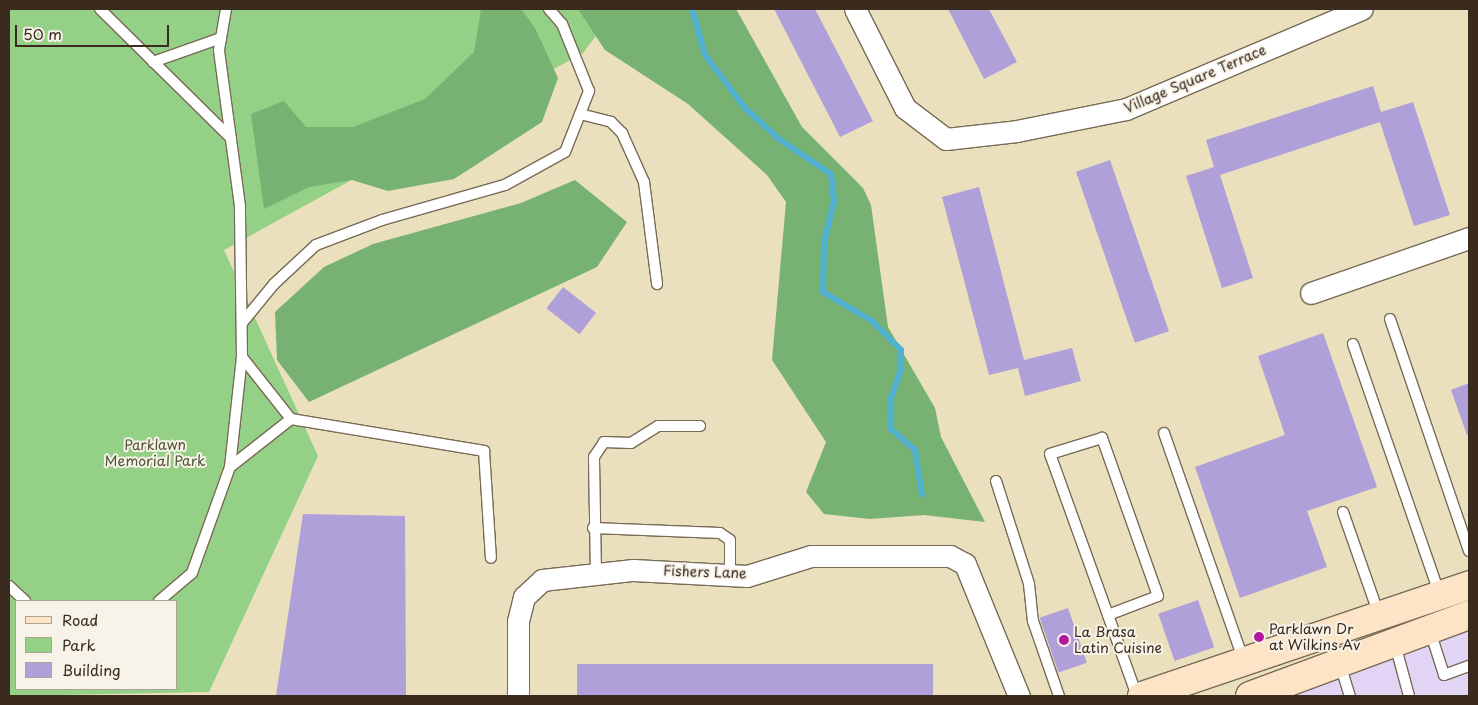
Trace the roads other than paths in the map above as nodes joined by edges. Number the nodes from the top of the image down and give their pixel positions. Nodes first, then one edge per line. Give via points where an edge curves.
1 (100, 9) edge
2 (226, 9) edge
3 (549, 9) edge
4 (855, 9) edge
5 (1362, 9) edge
6 (221, 38) junction
7 (153, 62) junction
8 (580, 114) junction
9 (231, 138) junction
10 (1469, 238) edge
11 (657, 284) dead end
12 (1311, 293) dead end
13 (1390, 319) dead end
14 (242, 323) junction
15 (1353, 344) dead end
16 (242, 357) junction
17 (291, 419) junction
18 (700, 426) dead end
19 (1164, 434) dead end
20 (230, 467) junction
21 (996, 480) dead end
22 (1342, 512) dead end
23 (594, 528) junction
24 (1469, 551) edge
25 (491, 558) dead end
26 (596, 574) junction
27 (730, 575) junction
28 (1469, 585) edge
29 (9, 586) edge
30 (1439, 595) junction
31 (24, 600) edge
32 (160, 600) edge
33 (1108, 615) junction
34 (1469, 615) edge
35 (1379, 616) junction
36 (1429, 630) junction
37 (1394, 644) junction
38 (1244, 662) junction
39 (1340, 663) junction
40 (1469, 666) edge
41 (518, 696) edge
42 (1019, 696) edge
43 (1059, 696) edge
44 (1137, 696) edge
45 (1142, 696) edge
46 (1250, 696) edge
47 (1350, 696) edge
48 (1409, 696) edge

1 - 7 lane
2 - 6 lane
3 - 8 lane via 562,24 589,91
4 - 5 street, Village Square Terrace via 905,108 946,139 1017,132 1126,109
6 - 7 lane
6 - 9 lane
7 - 9 lane
8 - 11 lane via 611,122 622,133 644,182
8 - 14 lane via 565,152 505,185 382,220 316,245 274,284
9 - 14 lane via 240,206
10 - 12 street
13 - 24 lane
14 - 16 lane
15 - 30 lane
16 - 17 lane
16 - 20 lane
17 - 20 lane
17 - 25 lane via 484,451
18 - 23 lane via 658,426 631,443 604,442 594,457
19 - 38 lane
20 - 32 lane via 192,573
21 - 43 lane via 1029,584 1033,621
22 - 35 lane
23 - 26 lane
23 - 27 lane via 720,533 730,540
26 - 27 street, Fishers Lane via 633,570
26 - 41 street, Fishers Lane via 542,580 524,597 518,621
27 - 42 street, Fishers Lane via 747,576 811,556 950,556 965,564
28 - 30 main road
29 - 31 lane
30 - 35 main road
33 - 33 lane via 1050,454 1102,438 1158,596
33 - 44 lane
34 - 36 main road
35 - 38 main road
36 - 37 main road
36 - 40 lane via 1444,675
37 - 39 main road
37 - 48 lane
38 - 45 main road
39 - 46 main road
39 - 47 lane

